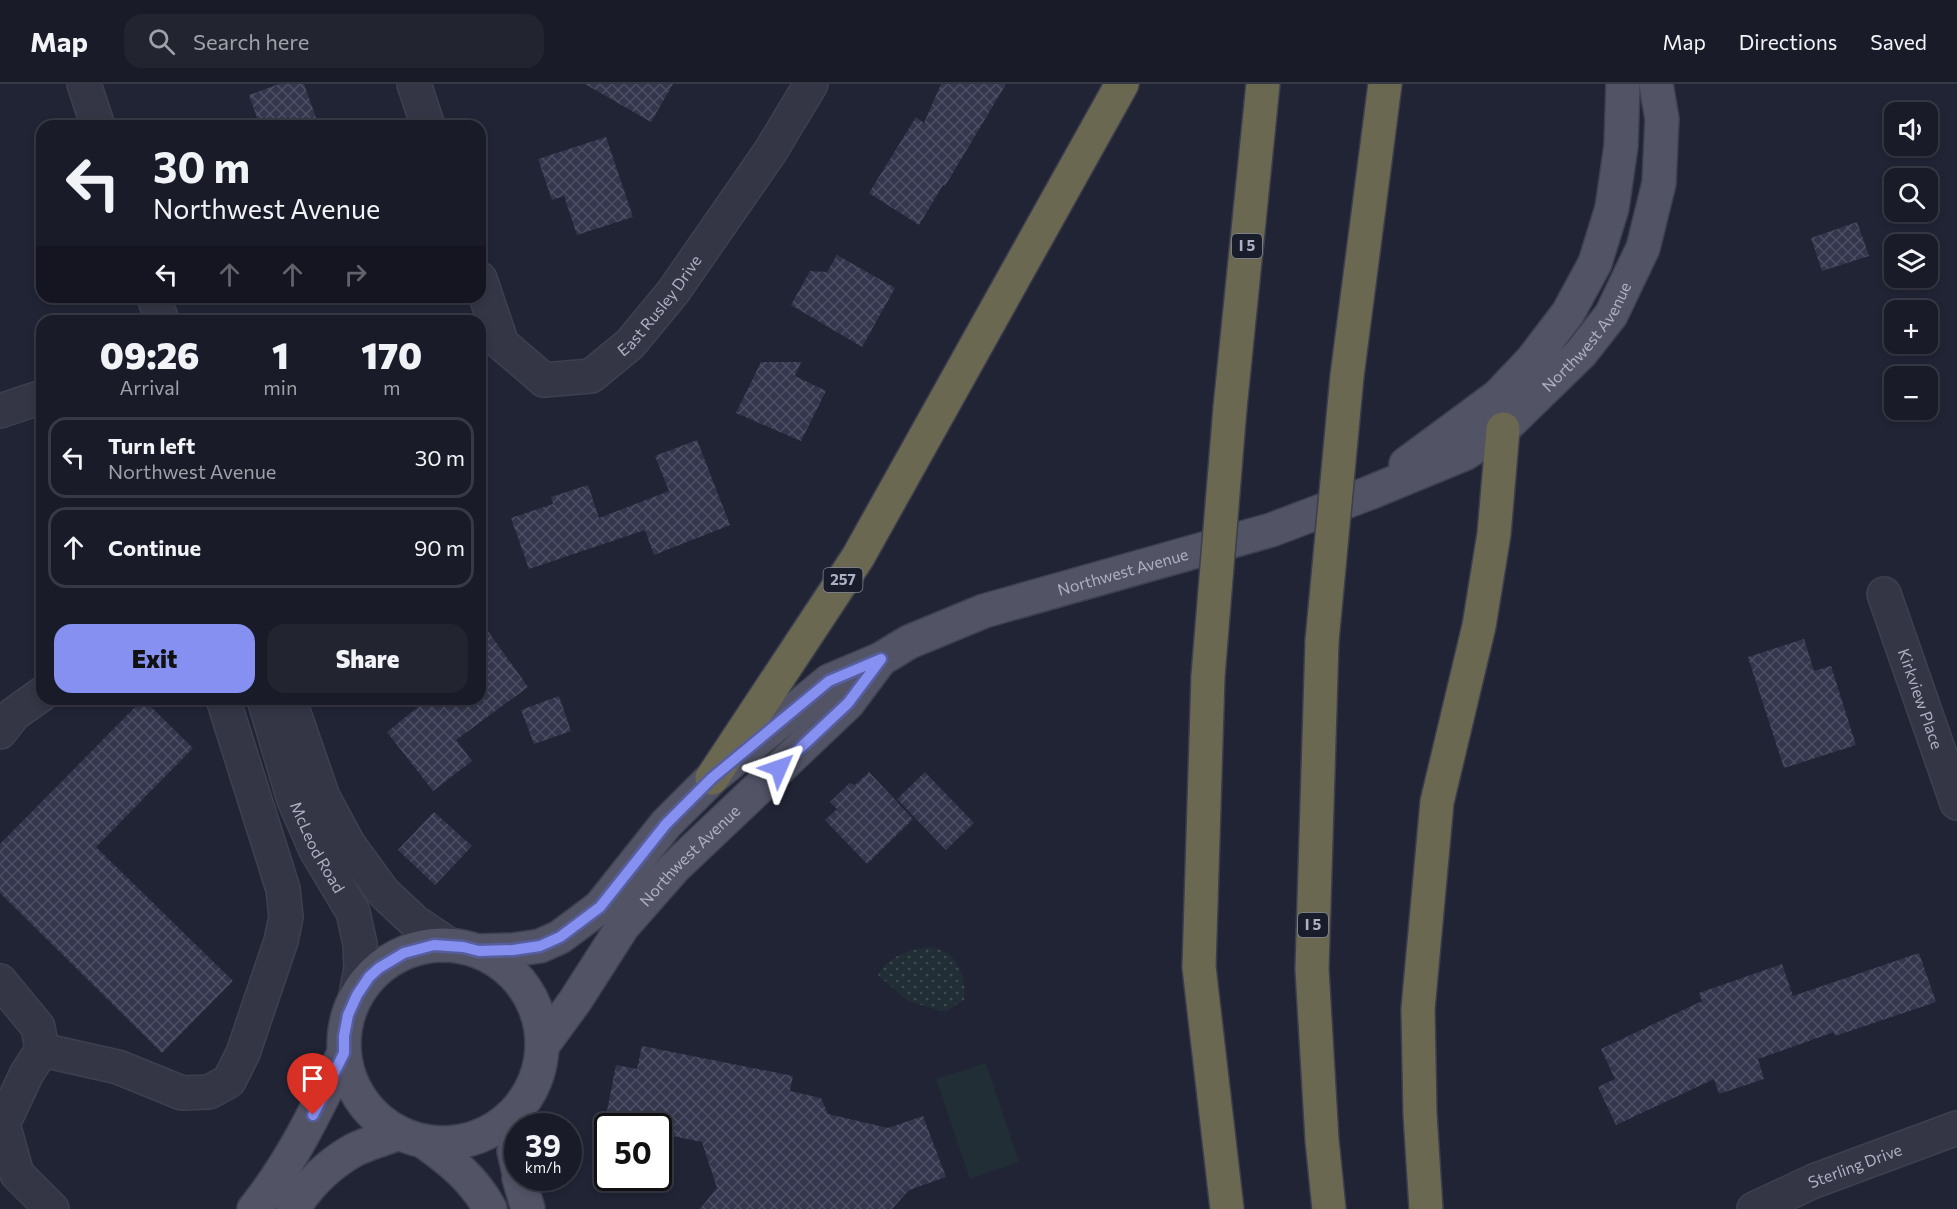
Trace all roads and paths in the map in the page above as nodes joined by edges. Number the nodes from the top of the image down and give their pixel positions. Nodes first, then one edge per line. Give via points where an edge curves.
1 (84, 84) edge
2 (414, 84) edge
3 (811, 84) edge
4 (1122, 84) edge
5 (1263, 84) edge
6 (1385, 84) edge
7 (1623, 84) edge
8 (1656, 84) edge
9 (96, 120) edge
10 (426, 120) edge
11 (486, 297) edge
12 (36, 399) edge
13 (0, 411) edge
14 (1503, 429) junction
15 (1369, 493) junction
16 (1884, 594) dead end
17 (881, 659) junction
18 (36, 698) edge
19 (225, 705) edge
20 (266, 705) edge
21 (291, 705) edge
22 (0, 732) edge
23 (712, 778) junction
24 (1957, 803) edge
25 (464, 948) junction
26 (0, 981) edge
27 (357, 995) junction
28 (542, 1046) junction
29 (42, 1050) junction
30 (344, 1053) junction
31 (522, 1113) edge
32 (504, 1123) edge
33 (1957, 1128) edge
34 (411, 1137) junction
35 (523, 1191) edge
36 (52, 1209) edge
37 (254, 1209) edge
38 (293, 1209) edge
39 (490, 1209) edge
40 (528, 1209) edge
41 (1227, 1209) edge
42 (1329, 1209) edge
43 (1426, 1209) edge
44 (1754, 1209) edge

1 - 9 street
2 - 10 street
3 - 11 street, East Rusley Drive via 770,152 673,292 630,344 591,376 544,380 502,344
4 - 23 highway, 257 via 858,557
5 - 41 highway, I 5, bridge via 1208,676 1199,967
6 - 42 highway, I 5, bridge via 1347,376 1322,641 1312,969
7 - 15 main road, Northwest Avenue via 1621,146 1612,208 1595,263 1568,312 1533,359 1498,396
8 - 14 main road, Northwest Avenue via 1662,119 1659,183 1643,248 1611,315 1581,353
12 - 13 street
14 - 15 main road, Northwest Avenue via 1466,453
14 - 43 highway via 1494,534 1479,626 1437,802 1418,1009
15 - 17 main road, Northwest Avenue via 1271,530 984,611 909,642
16 - 24 street, Kirkview Place
17 - 23 main road, Northwest Avenue via 829,681
17 - 28 main road, Northwest Avenue via 848,703 659,884 623,926
18 - 22 street via 14,714
19 - 29 street via 283,889 286,917 273,968 229,1081 209,1092 182,1093 118,1067
20 - 27 street, McLeod Road via 294,800 316,850 353,912 360,944
21 - 25 street, McLeod Road via 323,797 384,893 415,922
23 - 25 main road, Northwest Avenue via 666,824 600,907 560,937 540,946 513,950
25 - 27 main road via 419,947 391,960 369,977
25 - 28 main road via 497,960 524,987 539,1018
26 - 29 street via 38,1028
27 - 30 main road via 348,1015
28 - 31 main road
29 - 36 street via 3,1125 17,1174
30 - 34 main road via 350,1080 362,1101 375,1116
30 - 37 main road via 305,1132
32 - 34 main road via 458,1143
33 - 44 street, Sterling Drive via 1814,1181
34 - 38 main road via 355,1150 305,1190
34 - 39 main road via 452,1161
35 - 40 main road

